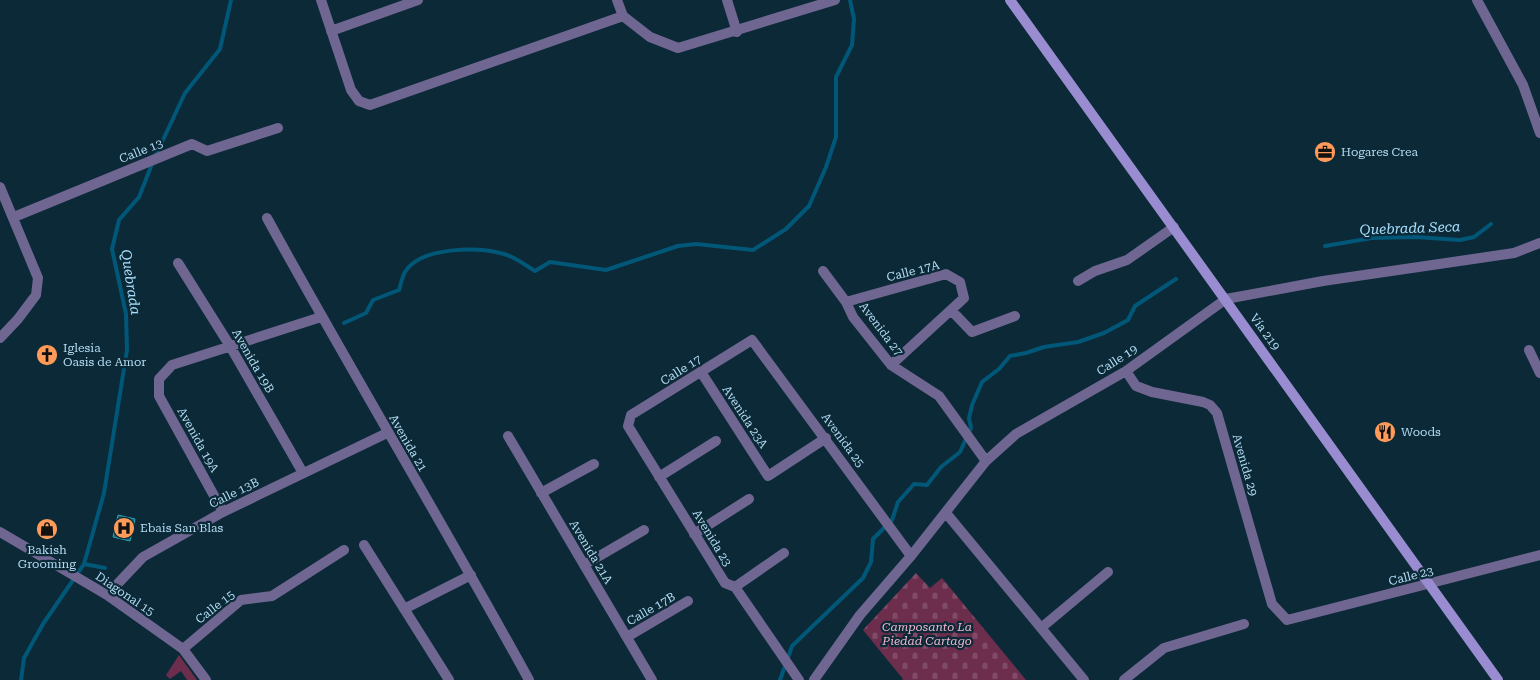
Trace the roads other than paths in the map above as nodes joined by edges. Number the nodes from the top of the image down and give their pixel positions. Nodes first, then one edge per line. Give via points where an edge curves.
1 (321, 0) edge
2 (418, 0) edge
3 (617, 0) edge
4 (727, 0) edge
5 (834, 0) edge
6 (1477, 0) edge
7 (1008, 1) edge
8 (623, 16) junction
9 (331, 31) junction
10 (737, 32) junction
11 (278, 128) dead end
12 (1540, 133) edge
13 (0, 187) edge
14 (14, 216) junction
15 (266, 218) dead end
16 (1174, 227) junction
17 (1540, 243) edge
18 (178, 263) dead end
19 (822, 271) dead end
20 (1078, 281) dead end
21 (1226, 299) junction
22 (846, 302) junction
23 (951, 310) junction
24 (1015, 316) dead end
25 (321, 317) junction
26 (0, 338) edge
27 (752, 340) joint
28 (230, 346) junction
29 (1529, 350) dead end
30 (891, 365) junction
31 (1126, 371) junction
32 (701, 372) junction
33 (1540, 373) edge
34 (628, 426) joint
35 (387, 433) junction
36 (508, 436) dead end
37 (826, 438) junction
38 (716, 441) dead end
39 (986, 461) junction
40 (594, 464) dead end
41 (303, 474) junction
42 (659, 477) junction
43 (541, 492) junction
44 (749, 499) dead end
45 (223, 512) junction
46 (946, 513) junction
47 (644, 530) dead end
48 (0, 532) edge
49 (694, 534) junction
50 (364, 545) dead end
51 (344, 550) dead end
52 (784, 553) dead end
53 (1540, 555) edge
54 (911, 556) junction
55 (584, 565) junction
56 (1108, 572) dead end
57 (471, 575) junction
58 (1430, 583) junction
59 (735, 587) junction
60 (107, 595) junction
61 (688, 601) dead end
62 (404, 608) junction
63 (1287, 620) joint
64 (1244, 624) dead end
65 (1041, 628) junction
66 (627, 637) junction
67 (183, 648) junction
68 (206, 680) edge
69 (449, 680) edge
70 (529, 680) edge
71 (652, 680) edge
72 (799, 680) edge
73 (814, 680) edge
74 (1084, 680) edge
75 (1124, 680) edge
76 (1498, 680) edge

1 - 9 street
2 - 9 street
3 - 8 street
4 - 10 street
5 - 10 street
6 - 12 street via 1523,86
7 - 16 main road, Vía 219
8 - 9 street via 370,105 360,101 351,90
8 - 10 street via 650,37 678,48
11 - 14 street, Calle 13 via 207,151 192,144
13 - 14 street
14 - 26 street via 38,278 36,295
15 - 25 street, Avenida 21
16 - 20 street via 1127,260
16 - 21 main road, Vía 219
17 - 21 street, Calle 19 via 1514,253 1322,281
18 - 28 street, Avenida 19B
19 - 22 street, Avenida 27
21 - 31 street, Calle 19
21 - 58 main road, Vía 219
22 - 23 street, Calle 17A via 946,274 960,282 964,298
22 - 30 street, Avenida 27 via 853,317
23 - 24 street via 972,332
23 - 30 street, Calle 17A
25 - 28 street
25 - 35 street, Avenida 21
27 - 32 street, Calle 17
27 - 37 street, Avenida 25
28 - 41 street, Avenida 19B
28 - 45 street, Avenida 19A via 172,364 159,379 159,396
29 - 33 street
30 - 39 street, Avenida 27 via 939,396
31 - 39 street, Calle 19 via 1016,434
31 - 63 street, Avenida 29 via 1136,386 1203,402 1217,413 1272,604
32 - 34 street, Calle 17 via 631,415
32 - 37 street, Avenida 23A via 768,476
34 - 42 street, Avenida 23
35 - 41 street, Calle 13B
35 - 57 street, Avenida 21
36 - 43 street, Avenida 21A
37 - 54 street, Avenida 25
38 - 42 street
39 - 46 street, Calle 19
40 - 43 street
41 - 45 street, Calle 13B
42 - 49 street, Avenida 23
43 - 55 street, Avenida 21A
44 - 49 street
45 - 60 street, Calle 13B via 143,556
46 - 54 street, Calle 19
46 - 65 street
47 - 55 street
48 - 60 street, Diagonal 15
49 - 59 street, Avenida 23 via 724,583
50 - 62 street
51 - 67 street, Calle 15 via 272,596 241,600
52 - 59 street
53 - 58 street, Calle 23
54 - 73 street, Calle 19 via 860,615
55 - 66 street, Avenida 21A
56 - 65 street
57 - 62 street
57 - 70 street, Avenida 21
58 - 63 street, Calle 23
58 - 76 main road, Vía 219
59 - 72 street, Avenida 23
60 - 67 street, Diagonal 15
61 - 66 street, Calle 17B
62 - 69 street
64 - 75 street via 1164,648
65 - 74 street
66 - 71 street, Avenida 21A
67 - 68 street, Diagonal 15

